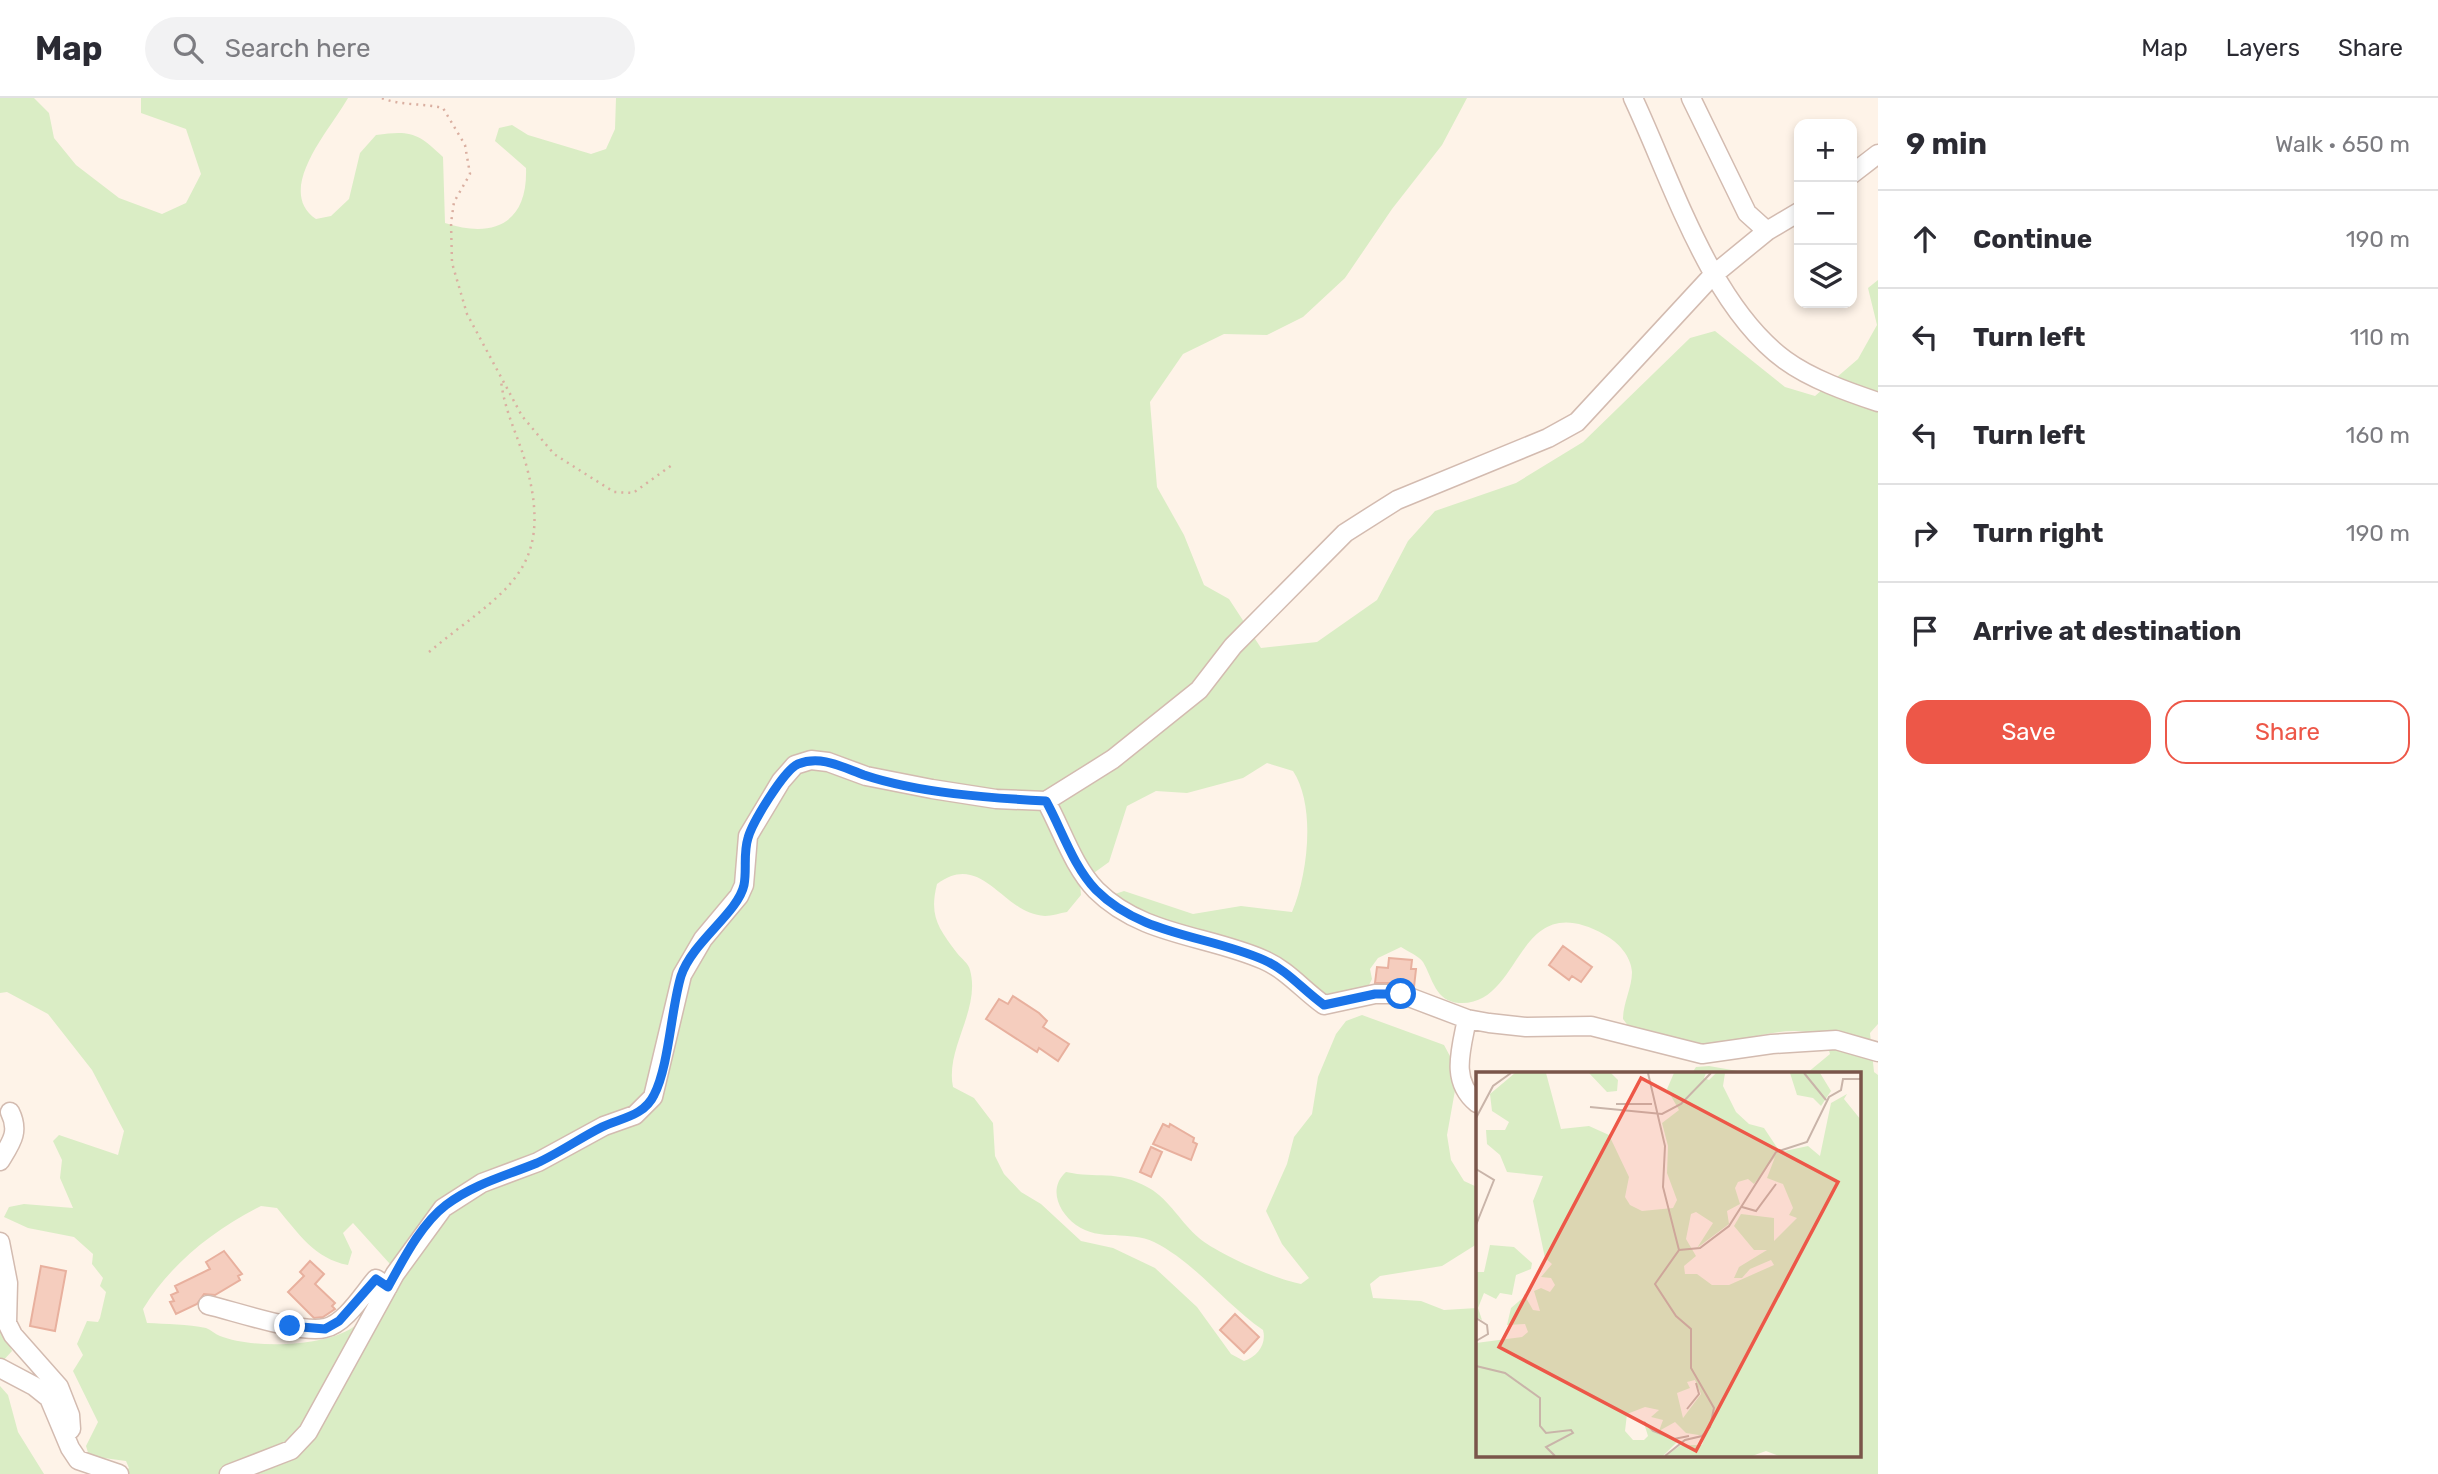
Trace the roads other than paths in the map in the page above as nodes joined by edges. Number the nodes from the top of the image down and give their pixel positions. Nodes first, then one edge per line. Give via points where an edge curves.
1 (1633, 98) edge
2 (1691, 98) edge
3 (1878, 154) edge
4 (1857, 170) edge
5 (1794, 215) edge
6 (1767, 231) junction
7 (1713, 276) junction
8 (1878, 402) edge
9 (1046, 801) junction
10 (1467, 1018) junction
11 (1878, 1052) edge
12 (1476, 1102) edge
13 (10, 1111) dead end
14 (0, 1161) edge
15 (0, 1242) edge
16 (388, 1287) junction
17 (208, 1305) dead end
18 (0, 1368) edge
19 (66, 1434) junction
20 (119, 1474) edge
21 (229, 1474) edge

1 - 7 street
2 - 6 street via 1747,213
3 - 4 street
5 - 6 street
6 - 7 street
7 - 8 street via 1739,314 1785,360 1849,393
7 - 9 street via 1577,422 1396,500 1345,533 1233,646 1199,690 1112,759
9 - 10 street via 1076,862 1096,890 1124,911 1181,937 1210,941 1264,960 1324,1005 1375,994 1401,994
9 - 16 street via 932,789 866,776 828,762 811,760 795,765 748,836 739,897 703,939 682,975 653,1097 635,1115 604,1126 538,1162 482,1183 443,1208
10 - 11 street via 1526,1027 1591,1026 1702,1054 1836,1040
10 - 12 street via 1459,1071 1465,1093
13 - 14 street via 17,1125
15 - 19 street via 8,1283 6,1323 59,1387 70,1415 71,1429
16 - 17 street via 376,1279 339,1321 325,1329 290,1326
16 - 21 street via 308,1432 291,1450
18 - 19 street via 49,1398
19 - 20 street via 78,1460

